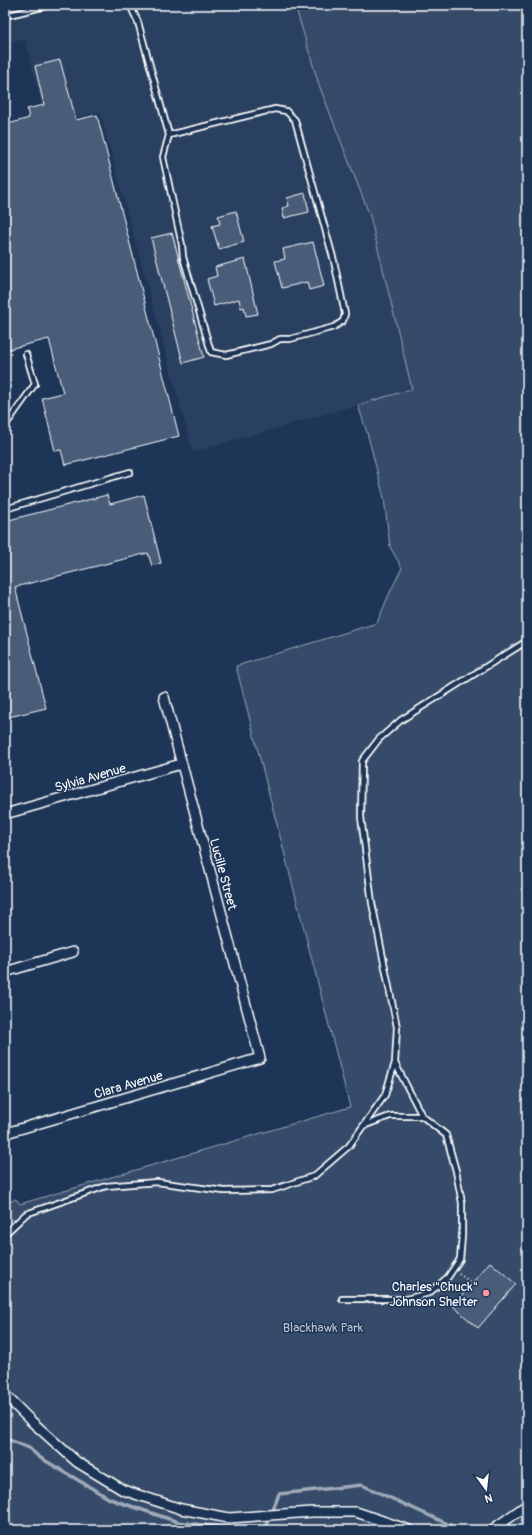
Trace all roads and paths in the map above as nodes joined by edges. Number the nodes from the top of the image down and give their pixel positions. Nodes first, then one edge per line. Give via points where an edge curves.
1 (50, 5) edge
2 (130, 5) edge
3 (5, 16) edge
4 (169, 135) junction
5 (26, 354) dead end
6 (5, 426) edge
7 (130, 472) dead end
8 (5, 509) edge
9 (527, 641) edge
10 (164, 697) dead end
11 (181, 764) junction
12 (5, 814) edge
13 (73, 952) dead end
14 (5, 972) edge
15 (260, 1058) joint
16 (395, 1063) junction
17 (422, 1116) junction
18 (363, 1126) junction
19 (6, 1132) edge
20 (5, 1234) edge
21 (453, 1269) junction
22 (472, 1283) dead end
23 (342, 1299) dead end
24 (5, 1396) edge
25 (527, 1505) edge
26 (408, 1530) edge
27 (492, 1530) edge

1 - 3 lane
2 - 4 lane via 138,22
4 - 4 lane via 275,109 286,111 295,120 334,261 345,314 343,321 334,327 290,339 280,339 256,348 226,355 211,352 183,257 163,157
5 - 6 lane via 35,384
7 - 8 lane
9 - 16 lane via 401,720 379,739 362,761 361,817 372,903 397,1027
10 - 11 street, Lucille Street
11 - 12 street, Sylvia Avenue
11 - 15 street, Lucille Street
13 - 14 street
15 - 19 street, Clara Avenue
16 - 17 lane
16 - 18 lane via 385,1095
17 - 18 lane via 390,1116
17 - 21 lane via 446,1135 456,1171 462,1203 462,1236 460,1260
18 - 20 lane via 348,1146 314,1176 272,1190 224,1191 158,1182 106,1186 26,1214
21 - 22 path
21 - 23 lane via 448,1277 429,1293 406,1299
24 - 26 street via 77,1462 123,1490 181,1509 229,1518 312,1512 356,1512
25 - 27 street

